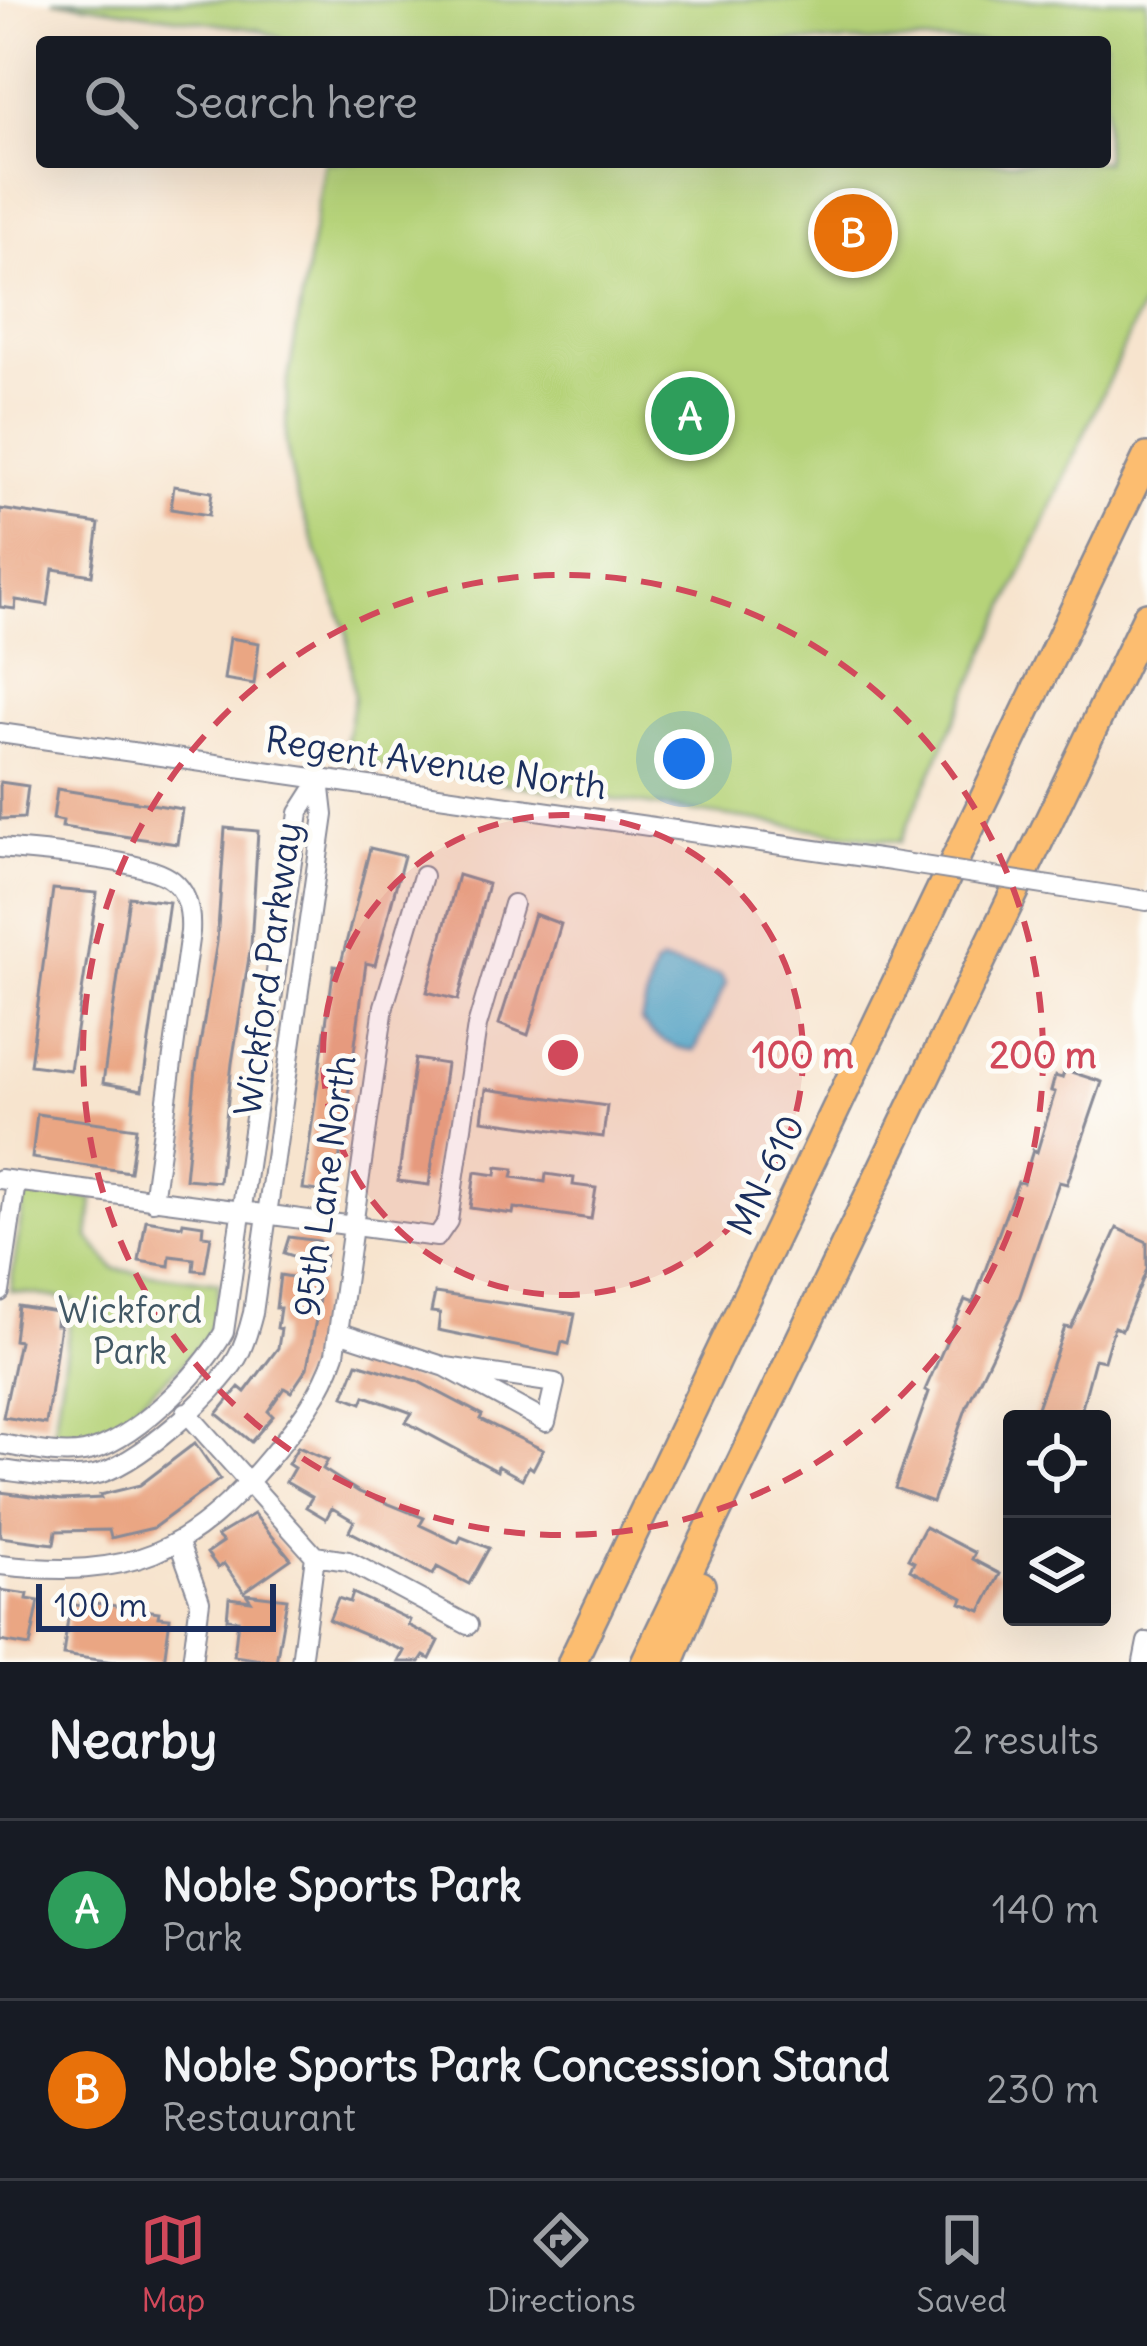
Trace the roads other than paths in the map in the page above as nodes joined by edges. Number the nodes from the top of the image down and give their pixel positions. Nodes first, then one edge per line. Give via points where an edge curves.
1 (1147, 439) edge
2 (1147, 457) edge
3 (1104, 552) junction
4 (1147, 616) edge
5 (0, 733) edge
6 (320, 780) junction
7 (0, 848) edge
8 (423, 876) dead end
9 (1147, 901) edge
10 (513, 904) dead end
11 (8, 1180) edge
12 (153, 1201) junction
13 (242, 1214) junction
14 (267, 1218) junction
15 (353, 1229) junction
16 (0, 1292) edge
17 (805, 1331) junction
18 (338, 1332) junction
19 (446, 1366) junction
20 (186, 1412) junction
21 (0, 1444) edge
22 (0, 1470) edge
23 (664, 1470) junction
24 (249, 1483) junction
25 (179, 1543) junction
26 (315, 1556) junction
27 (0, 1564) edge
28 (468, 1625) dead end
29 (1147, 1642) edge
30 (192, 1662) edge
31 (301, 1662) edge
32 (550, 1662) edge
33 (572, 1662) edge
34 (645, 1662) edge
35 (670, 1662) edge
36 (1143, 1662) edge

1 - 3 highway
2 - 3 highway, MN-610
3 - 23 highway, MN-610
4 - 17 highway
5 - 6 street, Regent Avenue North
6 - 9 street, Regent Avenue North, bridge
6 - 13 street, Wickford Parkway via 299,813
6 - 14 street, Wickford Parkway via 324,815
7 - 12 street via 145,867 182,891 190,932
8 - 15 street, 95th Lane North via 384,1006
10 - 15 street via 477,1025 448,1221 437,1238
11 - 12 street
11 - 16 street
12 - 13 street
13 - 14 street
13 - 21 street, Wickford Parkway via 224,1332 201,1365 134,1428 101,1447 62,1453
14 - 15 street
14 - 20 street, Wickford Parkway via 247,1337 221,1379
15 - 18 street, 95th Lane North
17 - 34 highway
17 - 35 highway
18 - 19 street
18 - 24 street, 95th Lane North via 320,1394
19 - 19 street via 555,1383 546,1422 526,1411
20 - 22 street, Wickford Parkway via 136,1458 97,1475
20 - 24 street
23 - 32 highway
23 - 33 highway, MN-610
24 - 25 street, 95th Lane North
24 - 26 street
25 - 27 street via 99,1569
25 - 30 street via 200,1600
26 - 28 street via 348,1561
26 - 31 street
29 - 36 street

